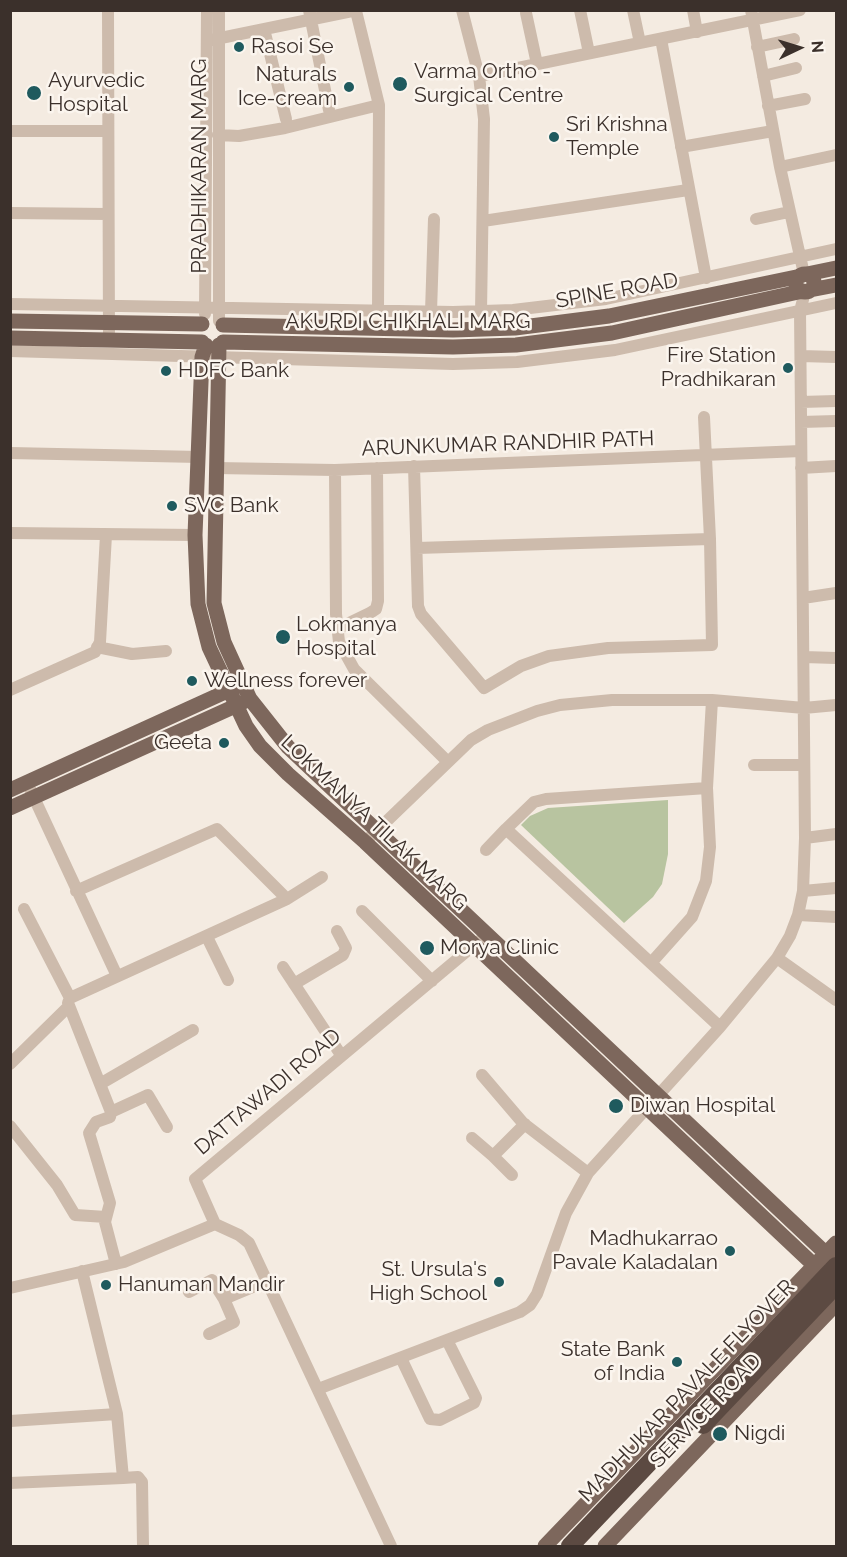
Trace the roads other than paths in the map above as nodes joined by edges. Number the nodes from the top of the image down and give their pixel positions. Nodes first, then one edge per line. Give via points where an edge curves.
1 (108, 10) edge
2 (207, 10) edge
3 (219, 10) edge
4 (462, 10) edge
5 (580, 10) edge
6 (633, 10) edge
7 (693, 10) edge
8 (800, 10) edge
9 (356, 11) edge
10 (526, 13) dead end
11 (309, 15) edge
12 (752, 15) edge
13 (264, 29) junction
14 (697, 32) junction
15 (661, 39) junction
16 (794, 39) dead end
17 (213, 40) junction
18 (640, 43) junction
19 (757, 47) junction
20 (589, 53) junction
21 (537, 64) junction
22 (796, 68) dead end
23 (479, 76) junction
24 (763, 76) junction
25 (805, 99) dead end
26 (379, 105) junction
27 (768, 106) junction
28 (329, 110) dead end
29 (286, 119) dead end
30 (10, 131) edge
31 (108, 131) junction
32 (773, 131) junction
33 (218, 135) junction
34 (681, 147) junction
35 (837, 155) edge
36 (780, 167) junction
37 (688, 190) junction
38 (789, 212) junction
39 (10, 213) edge
40 (108, 214) junction
41 (434, 219) dead end
42 (756, 219) dead end
43 (483, 221) junction
44 (837, 249) edge
45 (798, 258) junction
46 (837, 268) edge
47 (804, 275) junction
48 (706, 278) junction
49 (837, 285) edge
50 (806, 291) junction
51 (837, 303) edge
52 (10, 304) edge
53 (109, 306) junction
54 (378, 311) junction
55 (800, 311) junction
56 (431, 312) junction
57 (481, 312) junction
58 (212, 318) junction
59 (10, 321) edge
60 (109, 323) junction
61 (10, 338) edge
62 (109, 340) junction
63 (212, 348) junction
64 (10, 351) edge
65 (801, 357) junction
66 (837, 357) edge
67 (837, 401) edge
68 (801, 402) junction
69 (704, 417) dead end
70 (837, 421) edge
71 (801, 422) junction
72 (801, 451) junction
73 (10, 453) edge
74 (707, 456) junction
75 (199, 457) junction
76 (414, 466) junction
77 (837, 466) edge
78 (216, 468) junction
79 (377, 468) junction
80 (801, 468) junction
81 (335, 470) junction
82 (10, 533) edge
83 (106, 536) junction
84 (195, 536) junction
85 (710, 539) junction
86 (417, 548) junction
87 (837, 593) edge
88 (803, 598) junction
89 (337, 629) junction
90 (97, 647) junction
91 (166, 651) dead end
92 (804, 657) junction
93 (837, 658) edge
94 (243, 685) junction
95 (10, 690) edge
96 (228, 691) junction
97 (250, 699) junction
98 (712, 700) junction
99 (837, 705) edge
100 (235, 706) junction
101 (804, 708) junction
102 (447, 761) junction
103 (754, 765) dead end
104 (804, 765) junction
105 (27, 783) junction
106 (707, 788) junction
107 (10, 790) edge
108 (34, 798) junction
109 (10, 808) edge
110 (506, 829) junction
111 (376, 831) junction
112 (837, 834) edge
113 (805, 838) junction
114 (365, 842) junction
115 (486, 850) dead end
116 (322, 878) dead end
117 (837, 888) edge
118 (76, 891) junction
119 (803, 891) junction
120 (287, 899) junction
121 (24, 909) dead end
122 (362, 911) dead end
123 (798, 915) junction
124 (837, 917) edge
125 (337, 931) dead end
126 (487, 934) junction
127 (207, 937) junction
128 (474, 945) junction
129 (777, 958) junction
130 (651, 963) junction
131 (283, 967) dead end
132 (117, 976) junction
133 (228, 980) dead end
134 (432, 981) junction
135 (294, 984) junction
136 (837, 1000) edge
137 (70, 1002) junction
138 (720, 1027) junction
139 (193, 1030) dead end
140 (341, 1055) junction
141 (10, 1064) edge
142 (482, 1075) dead end
143 (100, 1084) junction
144 (657, 1094) junction
145 (646, 1107) junction
146 (111, 1113) junction
147 (525, 1124) junction
148 (10, 1126) edge
149 (167, 1127) dead end
150 (472, 1138) dead end
151 (493, 1156) junction
152 (588, 1173) junction
153 (512, 1175) dead end
154 (730, 1175) junction
155 (105, 1217) junction
156 (215, 1224) junction
157 (834, 1257) edge
158 (116, 1264) junction
159 (815, 1266) junction
160 (82, 1271) junction
161 (267, 1281) junction
162 (837, 1286) edge
163 (10, 1288) edge
164 (189, 1292) dead end
165 (224, 1299) junction
166 (837, 1304) edge
167 (209, 1334) dead end
168 (447, 1340) junction
169 (401, 1358) junction
170 (318, 1389) junction
171 (117, 1414) junction
172 (10, 1421) edge
173 (123, 1478) junction
174 (10, 1483) edge
175 (143, 1546) edge
176 (392, 1546) edge
177 (545, 1546) edge
178 (570, 1546) edge
179 (586, 1546) edge
180 (605, 1546) edge

1 - 31 street
2 - 17 street, PRADHIKARAN MARG
3 - 17 street, PRADHIKARAN MARG
4 - 23 street
5 - 20 street
6 - 18 street
7 - 14 street
8 - 12 street
9 - 11 street
9 - 26 street
10 - 21 street
11 - 13 street
11 - 28 street
12 - 14 street
12 - 19 street
13 - 17 street
13 - 29 street
14 - 15 street
15 - 18 street
15 - 34 street
16 - 19 street
17 - 33 street, PRADHIKARAN MARG
17 - 58 street, PRADHIKARAN MARG
18 - 20 street
19 - 24 street
20 - 21 street
21 - 23 street
22 - 24 street
23 - 43 street via 485,129
24 - 27 street
25 - 27 street
26 - 33 street via 285,128 240,136
26 - 54 street
27 - 32 street
30 - 31 street
31 - 40 street
32 - 34 street
32 - 36 street
33 - 58 street, PRADHIKARAN MARG
34 - 37 street
35 - 36 street
36 - 38 street
37 - 43 street
37 - 48 street
38 - 42 street
38 - 45 street
39 - 40 street
40 - 53 street
41 - 56 street
43 - 57 street
44 - 45 street
45 - 47 street
45 - 48 street
46 - 47 main road
47 - 50 main road via 814,281
47 - 58 main road, SPINE ROAD via 609,316 514,328 453,330
48 - 57 street via 606,299
49 - 50 main road, AKURDI CHIKHALI MARG
50 - 55 street
50 - 63 main road, AKURDI CHIKHALI MARG via 612,333 516,345
51 - 55 street
52 - 53 street
53 - 58 street
53 - 60 street
54 - 56 street
54 - 58 street
55 - 63 street via 615,350 517,362 453,364
55 - 65 street
56 - 57 street
58 - 60 main road
58 - 63 main road via 199,333
58 - 63 main road via 226,333
59 - 60 main road
60 - 62 street
61 - 62 main road, AKURDI CHIKHALI MARG
62 - 63 main road, AKURDI CHIKHALI MARG
63 - 64 street
63 - 75 main road, LOKMANYA TILAK MARG
63 - 78 main road, LOKMANYA TILAK MARG
65 - 66 street
65 - 68 street
67 - 68 street
68 - 71 street
69 - 74 street
70 - 71 street
71 - 72 street
72 - 74 street, ARUNKUMAR RANDHIR PATH
72 - 80 street
73 - 75 street
74 - 76 street, ARUNKUMAR RANDHIR PATH
74 - 85 street
75 - 84 main road, LOKMANYA TILAK MARG
76 - 79 street, ARUNKUMAR RANDHIR PATH
76 - 86 street
77 - 80 street
78 - 81 street, ARUNKUMAR RANDHIR PATH
78 - 94 main road, LOKMANYA TILAK MARG via 214,603 224,642
79 - 81 street, ARUNKUMAR RANDHIR PATH
79 - 89 street via 378,601 376,609
80 - 88 street
81 - 89 street
82 - 83 street
83 - 84 street
83 - 90 street
84 - 96 main road, LOKMANYA TILAK MARG via 201,621
85 - 86 street
85 - 86 street via 712,645 608,648 543,657 484,688 421,614
87 - 88 street
88 - 92 street
89 - 102 street via 339,642 354,669
90 - 91 street via 132,654
90 - 95 street via 84,658
92 - 93 street
92 - 101 street
94 - 96 main road
94 - 97 main road, LOKMANYA TILAK MARG
96 - 100 main road, LOKMANYA TILAK MARG
96 - 105 main road
97 - 100 main road
97 - 111 main road, LOKMANYA TILAK MARG via 288,747
98 - 101 street
98 - 102 street via 612,700 560,705 488,729
98 - 106 street
99 - 101 street
100 - 108 main road
100 - 114 main road, LOKMANYA TILAK MARG via 260,746
101 - 104 street
102 - 111 street
103 - 104 street
104 - 113 street
105 - 107 main road
105 - 108 street
106 - 110 street via 546,799 534,802
106 - 130 street via 710,847 700,902
108 - 109 main road
108 - 118 street
110 - 115 street
110 - 130 street
111 - 114 street
111 - 126 main road, LOKMANYA TILAK MARG
112 - 113 street
113 - 119 street
114 - 128 main road, LOKMANYA TILAK MARG
116 - 120 street
117 - 119 street
118 - 120 street via 217,829
118 - 132 street
119 - 123 street
120 - 127 street
121 - 137 street
122 - 134 street
123 - 124 street
123 - 129 street
125 - 135 street via 345,945 344,955
126 - 128 street, DATTAWADI ROAD
126 - 144 main road, LOKMANYA TILAK MARG
127 - 132 street
127 - 133 street
128 - 134 street, DATTAWADI ROAD
128 - 145 main road, LOKMANYA TILAK MARG
129 - 136 street
129 - 138 street
130 - 138 street
131 - 135 street
132 - 137 street
134 - 140 street, DATTAWADI ROAD
135 - 140 street
137 - 141 street
137 - 143 street
138 - 144 street
139 - 143 street
140 - 156 street, DATTAWADI ROAD via 195,1179
142 - 147 street
143 - 146 street
144 - 145 street
144 - 154 main road, LOKMANYA TILAK MARG
145 - 152 street
145 - 154 main road, LOKMANYA TILAK MARG
146 - 149 street via 148,1095
146 - 155 street via 96,1122 89,1133 110,1203
147 - 151 street
147 - 152 street
148 - 155 street via 57,1185 75,1215
150 - 151 street
151 - 153 street
152 - 168 street via 566,1213 530,1305
154 - 157 main road, LOKMANYA TILAK MARG
154 - 159 main road, LOKMANYA TILAK MARG
155 - 158 street
156 - 158 street
156 - 161 street via 249,1244
157 - 159 main road
157 - 178 highway, MADHUKAR PAVALE FLYOVER, bridge
158 - 160 street
159 - 162 main road, LOKMANYA TILAK MARG
159 - 177 main road
160 - 163 street
160 - 171 street
161 - 165 street
161 - 170 street
162 - 179 highway, MADHUKAR PAVALE FLYOVER, bridge
164 - 165 street via 212,1280
165 - 167 street via 234,1322
166 - 180 main road, SERVICE ROAD
168 - 169 street
168 - 169 street via 476,1398 474,1403 440,1420 430,1419
169 - 170 street
170 - 176 street
171 - 172 street
171 - 173 street
173 - 174 street
173 - 175 street via 138,1477 142,1482

